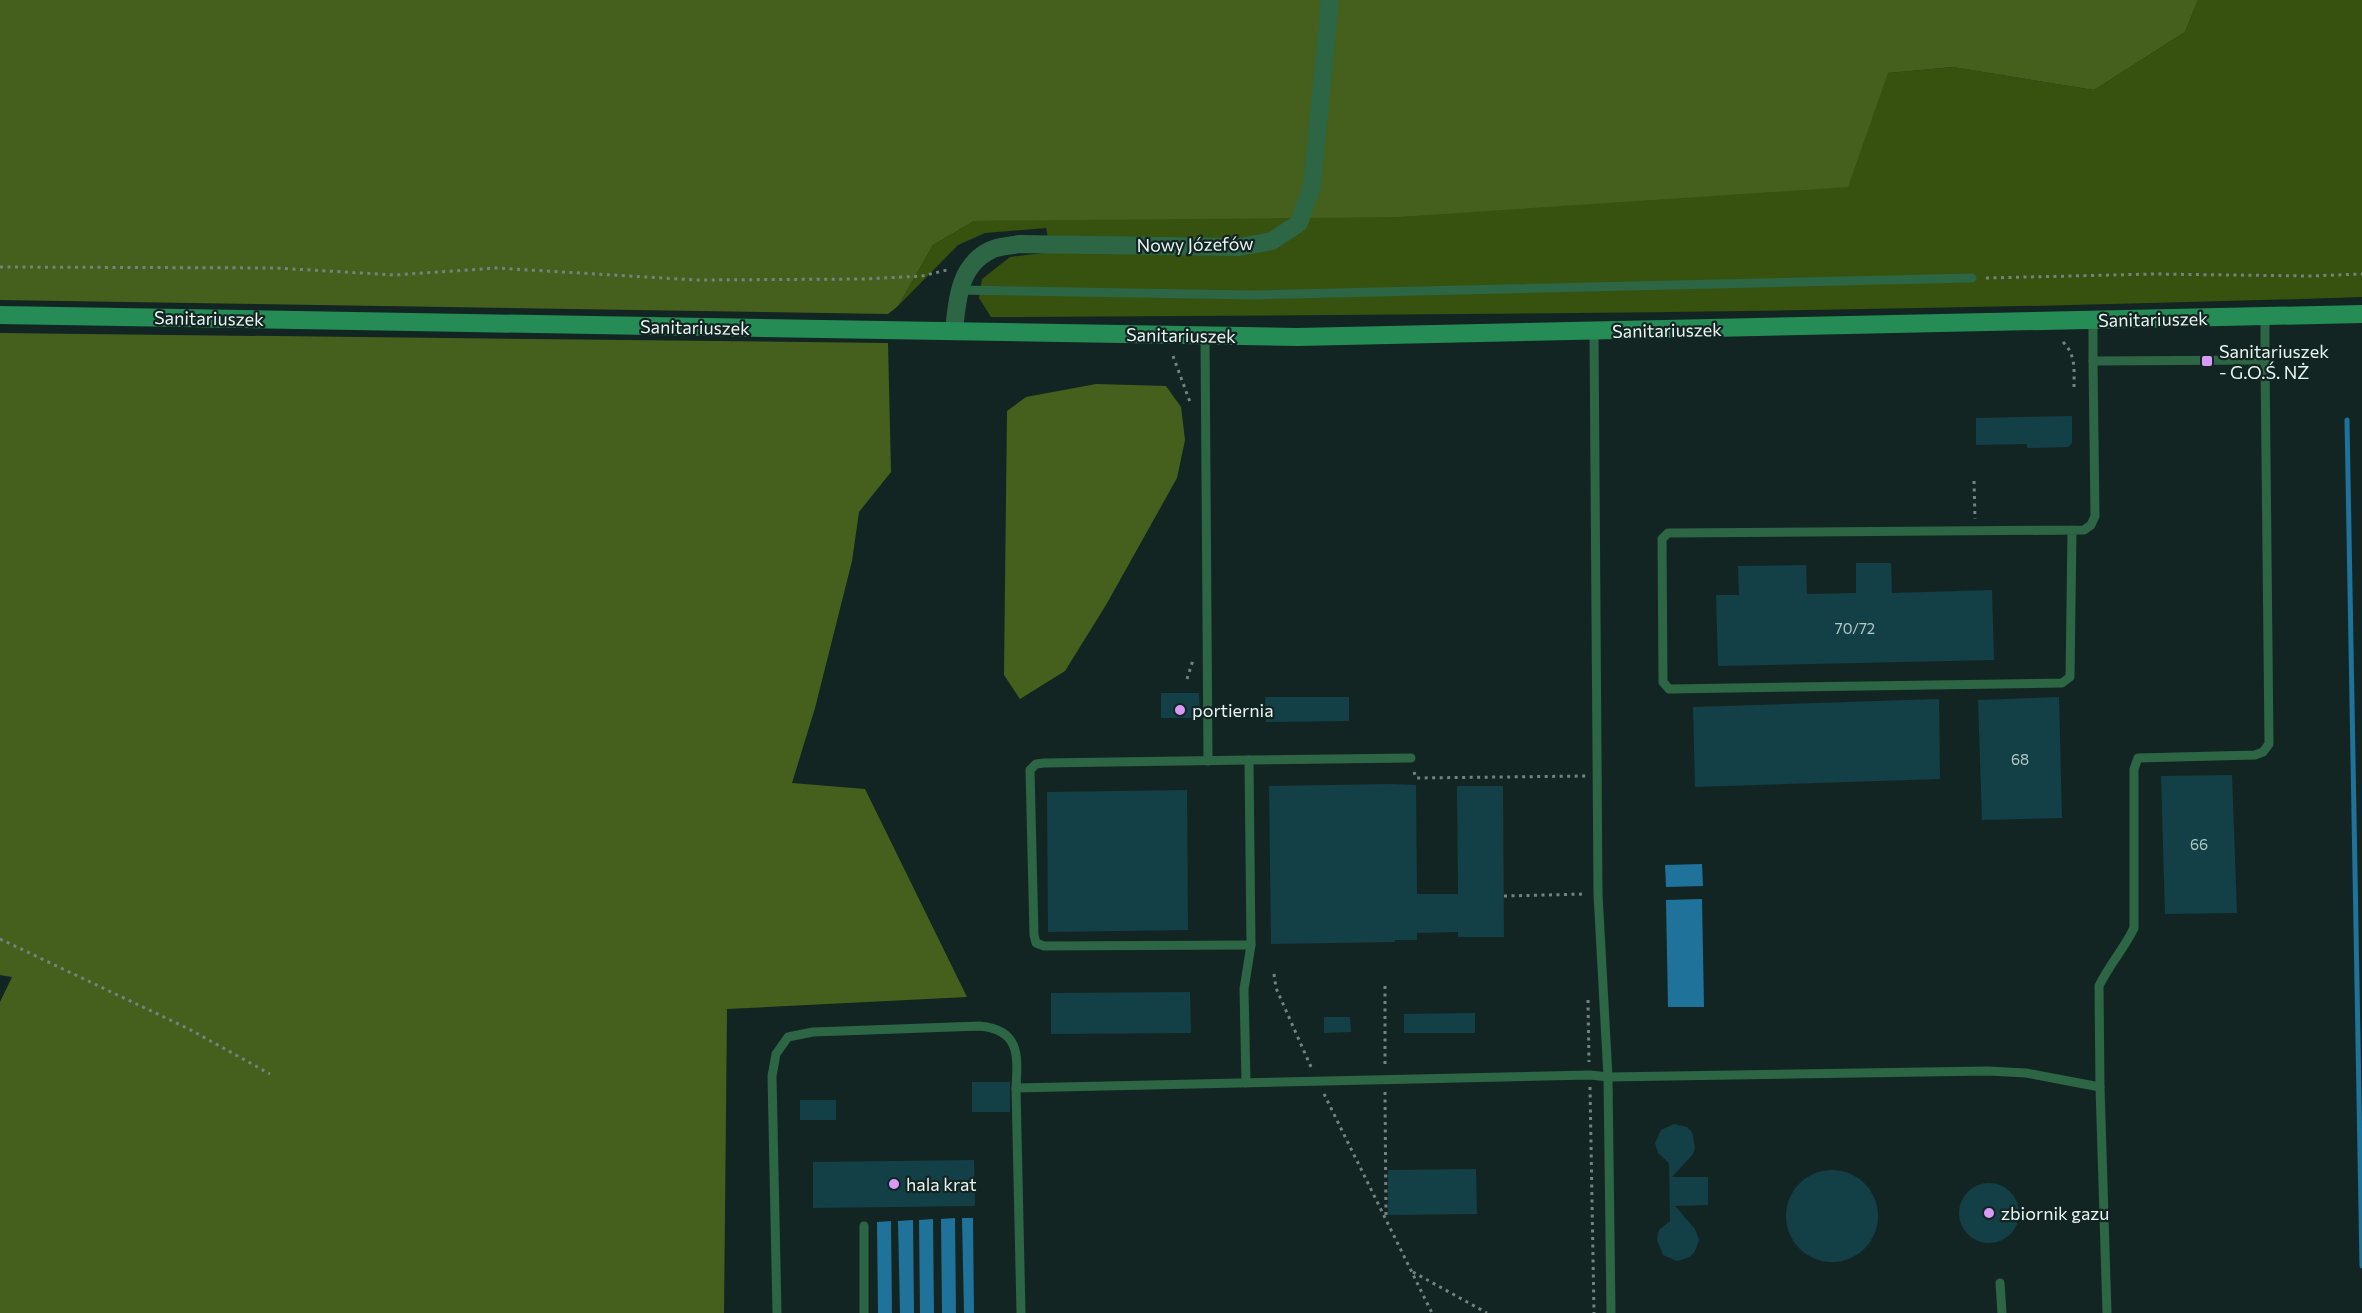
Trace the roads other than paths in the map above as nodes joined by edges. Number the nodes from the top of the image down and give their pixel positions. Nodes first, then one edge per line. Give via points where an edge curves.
1 (1330, 0) edge
2 (1972, 278) road end
3 (958, 290) junction
4 (2362, 314) edge
5 (0, 315) edge
6 (2265, 316) junction
7 (2093, 320) junction
8 (954, 331) junction
9 (1594, 332) junction
10 (1205, 335) junction
11 (2265, 360) junction
12 (2093, 361) junction
13 (2072, 530) junction
14 (1411, 758) road end
15 (1249, 760) junction
16 (1208, 761) junction
17 (1251, 945) junction
18 (1608, 1077) junction
19 (1246, 1083) junction
20 (2100, 1087) junction
21 (1016, 1088) junction
22 (864, 1226) dead end
23 (2000, 1283) dead end
24 (777, 1313) edge
25 (864, 1313) edge
26 (1021, 1313) edge
27 (1611, 1313) edge
28 (2002, 1313) edge
29 (2107, 1313) edge

1 - 3 street, Nowy Józefów via 1312,186 1299,223 1272,241 1239,247 1019,244 992,249 969,266
2 - 3 lane via 1254,295
3 - 8 street
4 - 6 street, Sanitariuszek
5 - 8 street, Sanitariuszek
6 - 7 street, Sanitariuszek
6 - 11 lane
7 - 9 street, Sanitariuszek
7 - 12 lane
8 - 10 street, Sanitariuszek
9 - 10 street, Sanitariuszek
9 - 18 lane via 1598,894
10 - 16 lane
11 - 12 lane
11 - 20 lane via 2269,744 2255,755 2138,758 2134,769 2134,928 2099,986
12 - 13 lane via 2095,516 2084,530
13 - 13 lane via 2070,677 2062,683 1669,689 1663,682 1662,539 1668,533
14 - 15 lane
15 - 16 lane
15 - 17 lane
16 - 17 lane via 1036,764 1030,770 1034,935 1036,942 1044,946
17 - 19 lane via 1244,989
18 - 19 lane
18 - 20 lane via 2006,1071
18 - 27 lane
19 - 21 lane
20 - 29 lane
21 - 24 lane via 1015,1047 1008,1036 995,1028 813,1032 788,1037 776,1054 772,1076
21 - 26 lane
22 - 25 lane
23 - 28 lane

